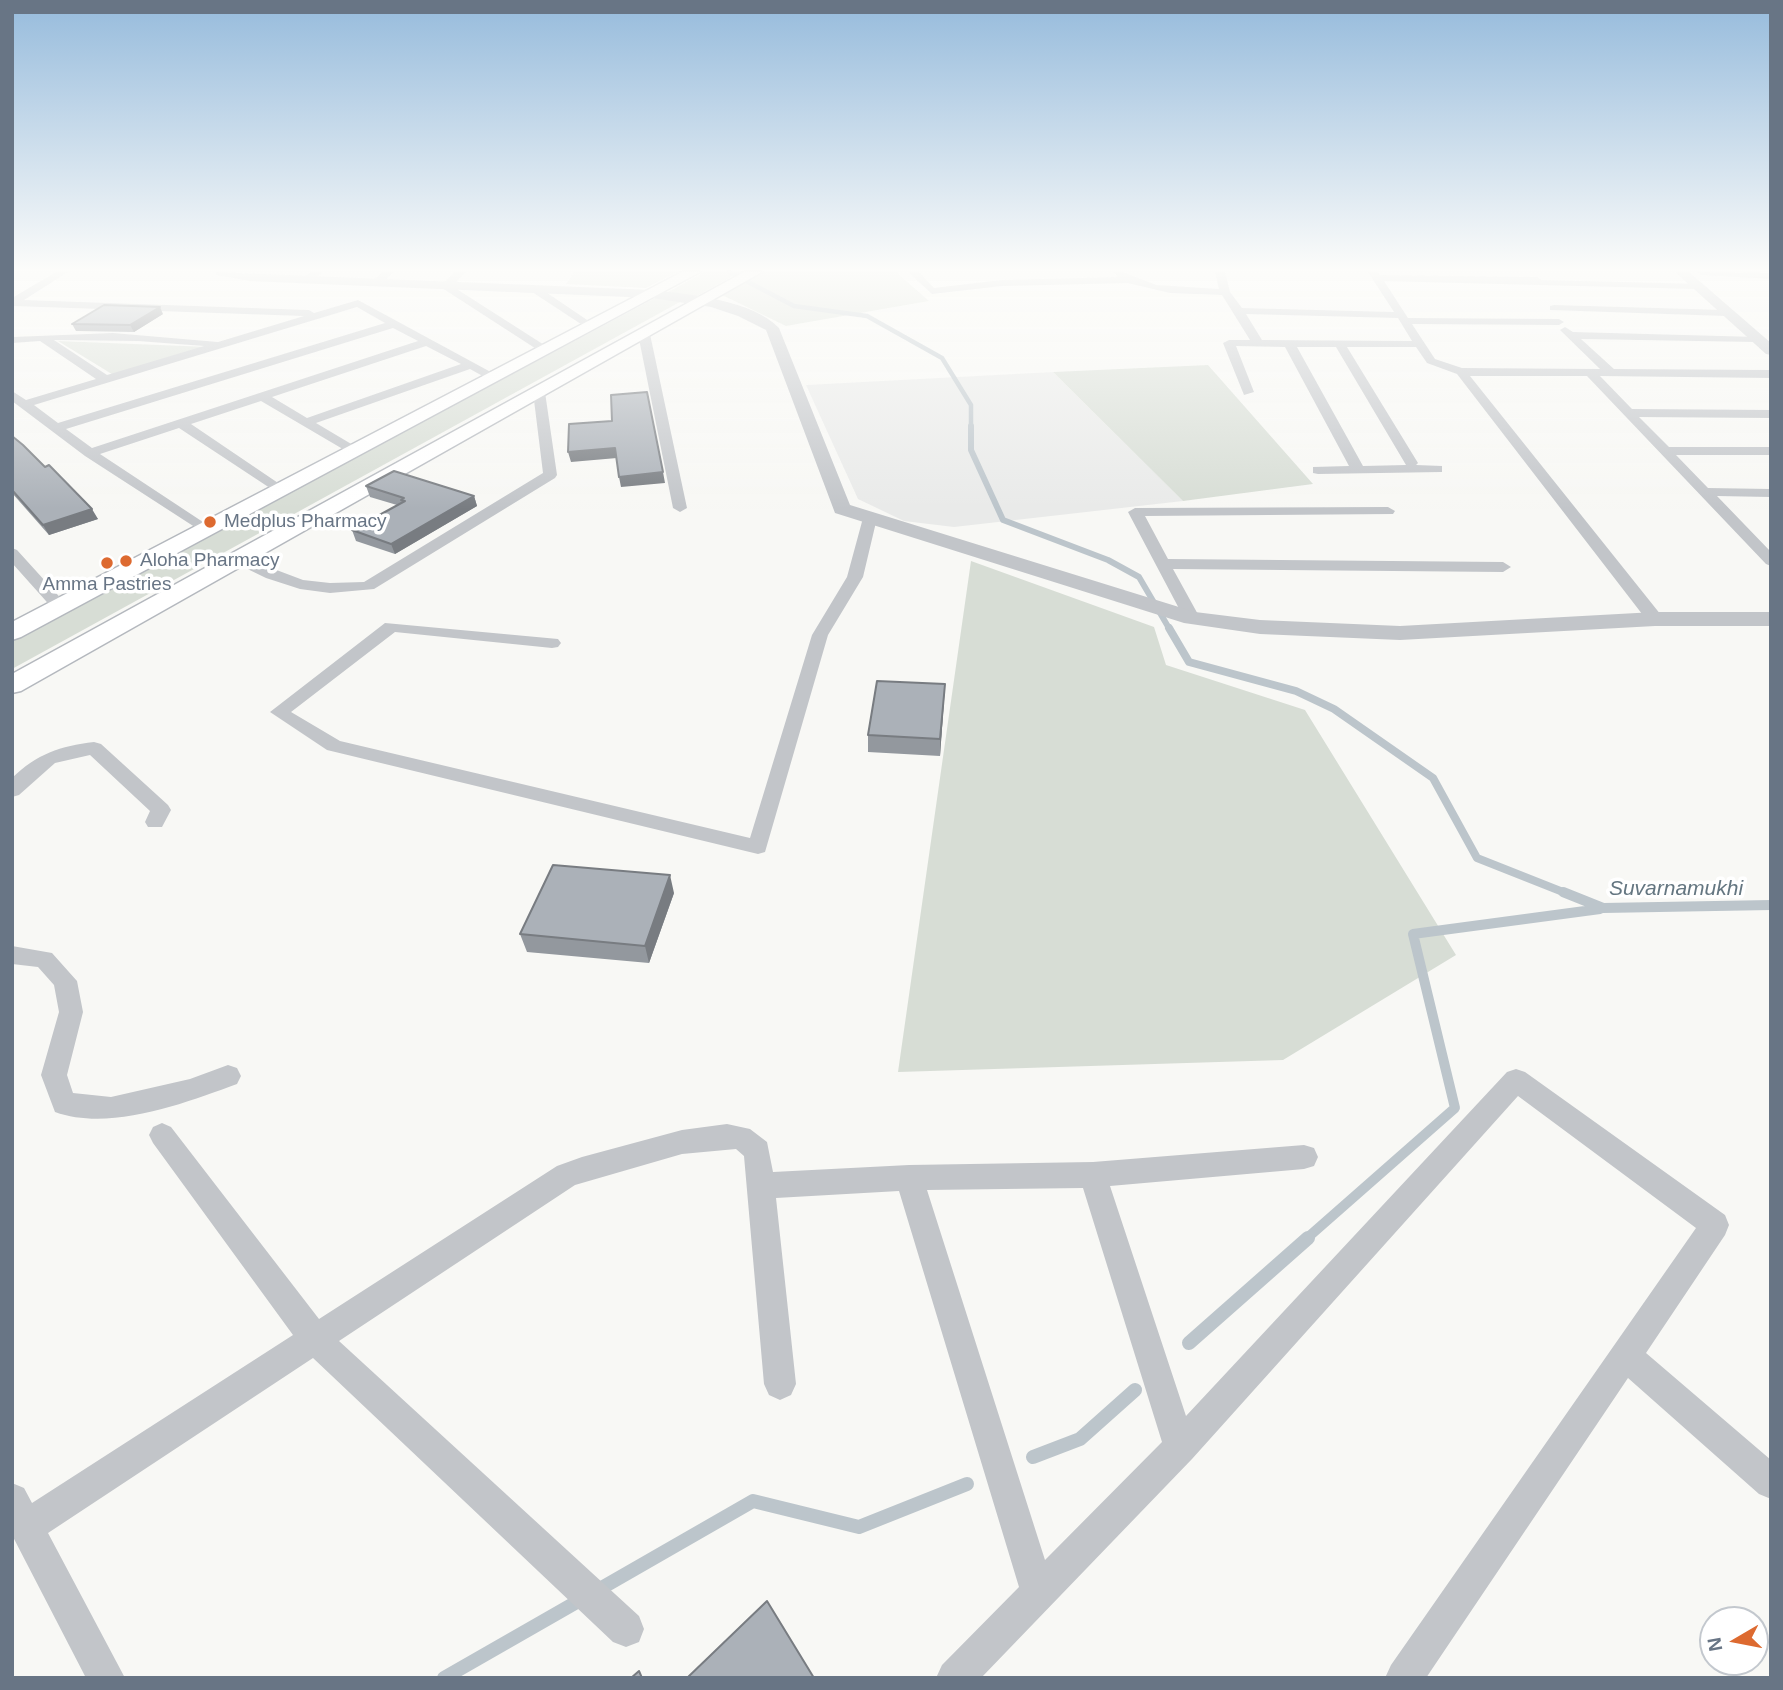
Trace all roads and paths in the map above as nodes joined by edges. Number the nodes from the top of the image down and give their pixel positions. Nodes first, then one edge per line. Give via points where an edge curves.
1 (62, 351) edge
2 (204, 351) edge
3 (307, 351) edge
4 (401, 351) edge
5 (444, 351) edge
6 (543, 351) edge
7 (613, 351) edge
8 (647, 351) edge
9 (781, 351) edge
10 (1232, 351) edge
11 (1293, 351) edge
12 (1344, 351) edge
13 (1424, 351) edge
14 (1586, 351) edge
15 (470, 365) junction
16 (1461, 372) junction
17 (1591, 374) junction
18 (1612, 374) junction
19 (1771, 374) edge
20 (494, 377) junction
21 (107, 381) junction
22 (539, 392) junction
23 (1248, 392) dead end
24 (12, 395) edge
25 (263, 397) junction
26 (25, 404) junction
27 (1629, 413) junction
28 (1771, 414) edge
29 (181, 423) junction
30 (305, 423) junction
31 (57, 428) junction
32 (1771, 451) edge
33 (352, 452) junction
34 (1666, 452) junction
35 (90, 453) junction
36 (1411, 463) dead end
37 (1358, 469) junction
38 (1437, 469) dead end
39 (1318, 470) dead end
40 (279, 490) junction
41 (1705, 492) junction
42 (1771, 493) edge
43 (680, 508) dead end
44 (1388, 511) dead end
45 (870, 518) junction
46 (204, 529) junction
47 (1763, 545) edge
48 (12, 553) edge
49 (237, 560) junction
50 (1771, 561) edge
51 (1163, 564) junction
52 (1503, 567) dead end
53 (60, 607) junction
54 (1191, 617) junction
55 (1655, 619) junction
56 (1771, 619) edge
57 (12, 632) edge
58 (552, 643) dead end
59 (12, 685) edge
60 (12, 790) edge
61 (155, 822) dead end
62 (12, 955) edge
63 (228, 1076) dead end
64 (162, 1135) dead end
65 (1304, 1157) dead end
66 (1093, 1175) junction
67 (909, 1178) junction
68 (760, 1186) junction
69 (314, 1338) junction
70 (1627, 1357) junction
71 (780, 1384) dead end
72 (1180, 1447) junction
73 (1771, 1482) edge
74 (19, 1514) edge
75 (1038, 1592) junction
76 (626, 1629) dead end
77 (106, 1678) edge
78 (955, 1678) edge
79 (1404, 1678) edge

1 - 21 street
2 - 21 street
3 - 31 street
4 - 25 street
5 - 15 street
6 - 20 main road
7 - 22 main road
8 - 43 street
9 - 45 street via 842,509
10 - 23 street
11 - 37 street
12 - 36 street
13 - 16 street via 1431,361
14 - 18 street
15 - 20 street
15 - 30 street
16 - 17 street
16 - 55 street
17 - 18 street
17 - 27 street
18 - 19 street
20 - 33 main road
21 - 26 street
22 - 49 main road
22 - 49 street via 550,475 368,586 310,589
24 - 26 street
25 - 29 street
25 - 30 street
26 - 31 street
27 - 28 street
27 - 34 street
29 - 35 street
29 - 40 street
30 - 33 street
31 - 35 street
32 - 34 street
33 - 40 main road
34 - 41 street
35 - 46 street
37 - 38 street
37 - 39 street
40 - 46 main road
41 - 42 street
41 - 47 street
44 - 51 street via 1135,512
45 - 54 street
45 - 58 street via 855,577 821,635 758,847 334,746 279,712 391,627
46 - 53 main road
47 - 50 street
48 - 53 street
49 - 59 main road
51 - 52 street
51 - 54 street
53 - 57 main road
54 - 55 street via 1260,627 1400,633
55 - 56 street
60 - 61 street via 40,761 65,750 94,748 161,810
62 - 63 street via 44,959 65,981 71,1012 54,1075 64,1104 111,1108
64 - 69 street
65 - 66 street
66 - 67 street
66 - 72 street
67 - 68 street
67 - 75 street
68 - 69 street via 757,1151 742,1137 719,1135 614,1159 568,1175
68 - 71 street
69 - 74 street
69 - 76 street
70 - 72 street via 1714,1225 1516,1080
70 - 73 street
70 - 79 street
72 - 75 street
74 - 77 street
75 - 78 street

